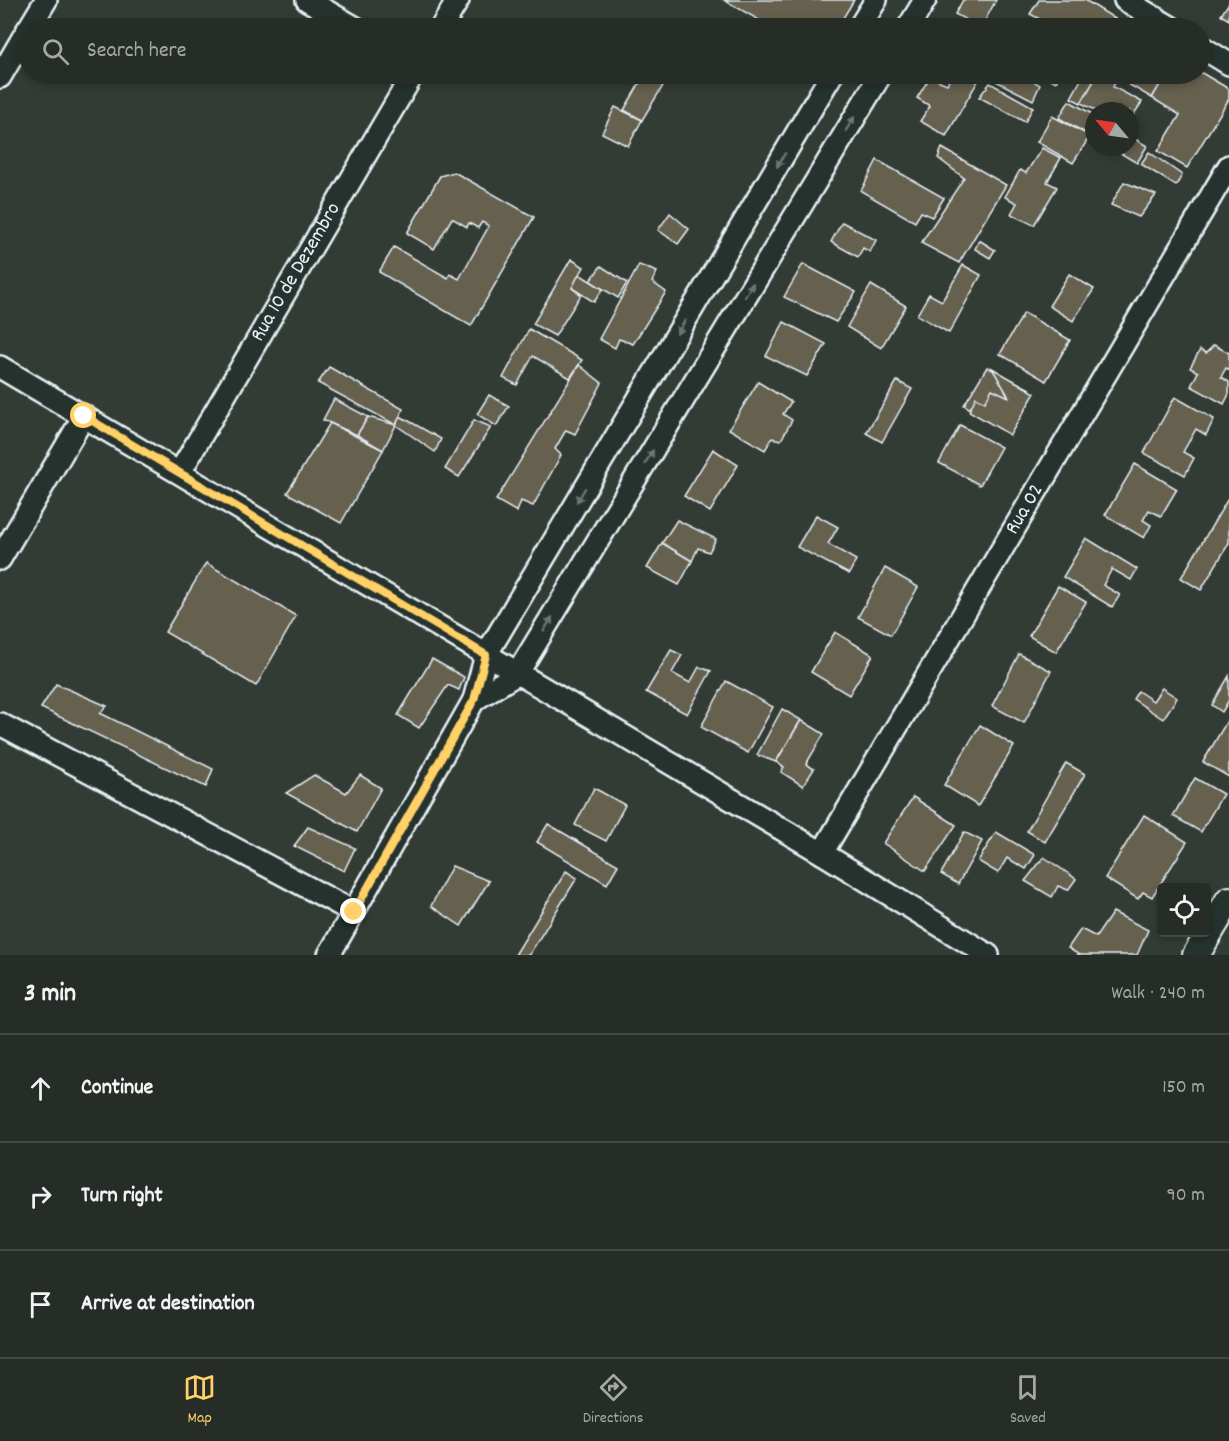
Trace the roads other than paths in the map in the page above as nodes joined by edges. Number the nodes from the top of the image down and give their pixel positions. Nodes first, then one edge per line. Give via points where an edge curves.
1 (46, 0) edge
2 (307, 0) edge
3 (458, 0) edge
4 (876, 0) edge
5 (925, 0) edge
6 (1125, 0) edge
7 (35, 18) edge
8 (338, 18) edge
9 (447, 18) edge
10 (865, 18) edge
11 (914, 18) edge
12 (1155, 18) edge
13 (18, 47) edge
14 (1211, 53) edge
15 (1229, 64) edge
16 (0, 76) edge
17 (407, 84) edge
18 (826, 84) edge
19 (875, 84) edge
20 (1229, 166) edge
21 (0, 367) edge
22 (84, 416) junction
23 (180, 472) junction
24 (0, 559) edge
25 (486, 655) junction
26 (517, 674) junction
27 (474, 700) junction
28 (0, 724) edge
29 (822, 853) junction
30 (1229, 900) edge
31 (354, 912) junction
32 (329, 955) edge
33 (988, 955) edge
34 (1196, 955) edge

1 - 7 street
2 - 8 street
3 - 9 street
4 - 10 street
5 - 11 street
6 - 12 street
13 - 16 street
14 - 15 street
17 - 23 street, Rua 10 de Dezembro
18 -> 25 street
26 -> 19 street
20 - 29 street, Rua 02
21 - 22 street
22 - 23 street
22 - 24 street
23 - 25 street
25 - 26 street
25 - 27 street
26 - 27 street
26 - 29 street
27 - 31 street
28 - 31 street
29 - 33 street
30 - 34 street
31 - 32 street

